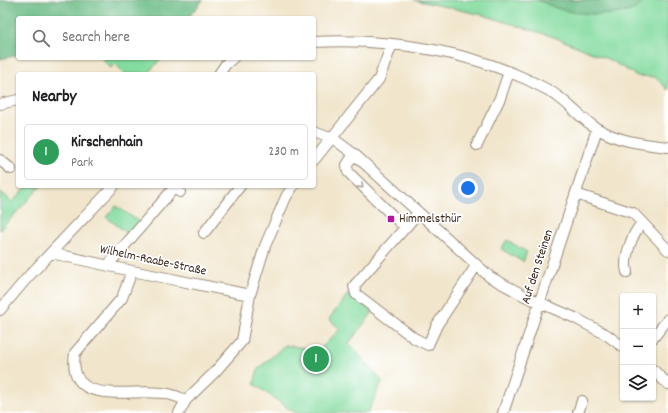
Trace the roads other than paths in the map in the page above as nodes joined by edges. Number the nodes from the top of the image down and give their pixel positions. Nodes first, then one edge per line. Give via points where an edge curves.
1 (316, 42) edge
2 (392, 44) junction
3 (230, 60) edge
4 (220, 72) edge
5 (509, 72) junction
6 (16, 100) edge
7 (0, 104) edge
8 (597, 129) junction
9 (316, 133) edge
10 (332, 138) junction
11 (477, 145) dead end
12 (668, 147) edge
13 (354, 154) junction
14 (316, 158) edge
15 (0, 160) edge
16 (11, 169) dead end
17 (112, 188) edge
18 (238, 188) edge
19 (292, 188) edge
20 (180, 192) dead end
21 (576, 194) junction
22 (418, 213) junction
23 (642, 223) junction
24 (407, 226) junction
25 (204, 233) dead end
26 (668, 250) edge
27 (51, 253) junction
28 (108, 265) junction
29 (476, 266) junction
30 (132, 271) junction
31 (627, 272) dead end
32 (250, 295) junction
33 (540, 302) junction
34 (0, 310) edge
35 (668, 319) edge
36 (656, 334) edge
37 (620, 345) edge
38 (656, 373) edge
39 (668, 384) edge
40 (186, 400) junction
41 (582, 401) dead end
42 (179, 413) edge
43 (503, 413) edge
44 (578, 413) edge

1 - 2 street via 347,40
2 - 5 street via 458,56
2 - 10 street via 379,79
3 - 4 street
5 - 8 street via 549,90
5 - 11 street via 500,98
6 - 7 street
8 - 12 street via 627,142
8 - 21 street, Auf den Steinen
9 - 10 street
10 - 13 street
10 - 14 street
13 - 22 street
13 -> 24 street via 347,165 349,174 399,222
15 - 16 street
17 - 27 street
18 - 25 street
19 - 32 street via 265,246
20 - 28 street via 174,188
21 - 23 street via 632,213
21 - 33 street, Auf den Steinen
22 - 24 street
22 - 29 street
23 - 26 street
23 - 31 street via 636,230 625,264
24 - 29 street via 354,286 356,294 414,338 428,345 437,325
27 - 28 street, Wilhelm-Raabe-Straße
27 - 34 street
28 - 30 street, Wilhelm-Raabe-Straße
29 - 33 street via 505,287
30 - 32 street, Wilhelm-Raabe-Straße
30 - 40 street via 122,298 75,353 76,378 85,386 102,392 168,394
32 - 40 street via 242,341
33 - 37 street via 588,324
33 - 43 street, Auf den Steinen
35 - 36 street
38 - 39 street
40 - 42 street
41 - 44 street

